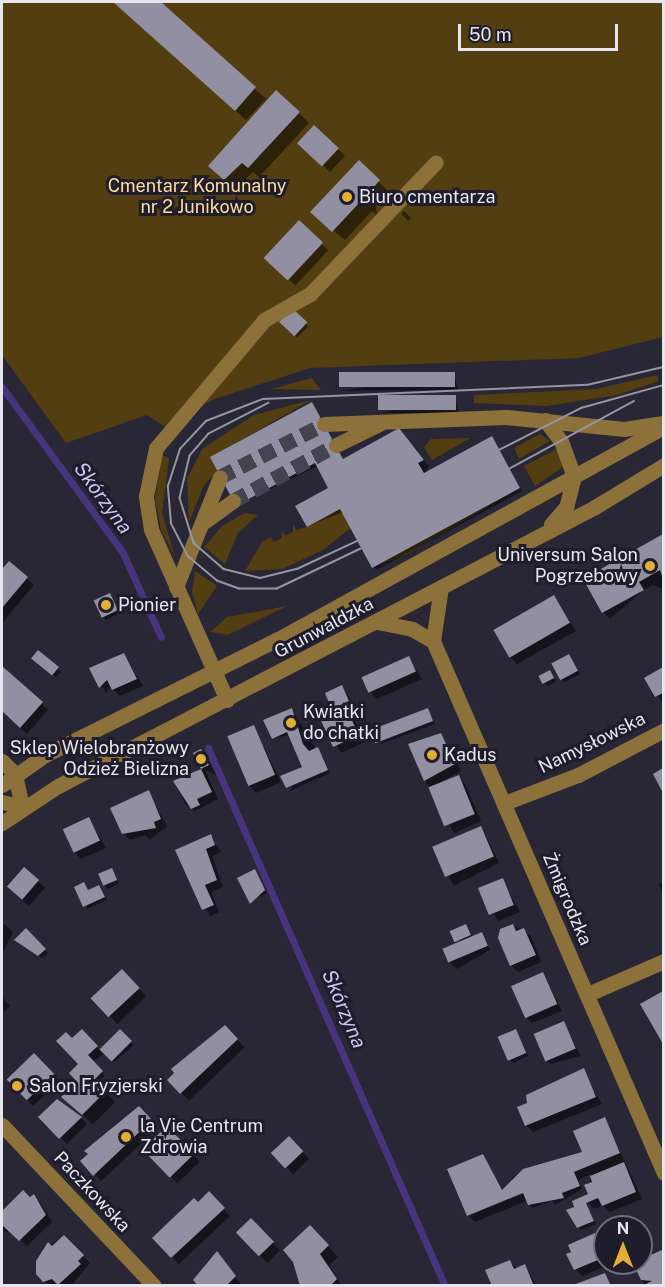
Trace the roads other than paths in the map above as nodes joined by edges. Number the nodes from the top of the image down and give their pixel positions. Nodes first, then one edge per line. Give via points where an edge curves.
1 (436, 162) dead end
2 (545, 420) junction
3 (384, 421) junction
4 (324, 424) tunnel mouth
5 (663, 425) edge
6 (336, 445) tunnel mouth
7 (663, 465) edge
8 (220, 477) tunnel mouth
9 (574, 477) junction
10 (233, 501) tunnel mouth
11 (201, 524) junction
12 (549, 526) junction
13 (176, 587) junction
14 (441, 587) junction
15 (377, 622) junction
16 (433, 641) junction
17 (214, 670) junction
18 (227, 700) junction
19 (663, 730) edge
20 (2, 761) edge
21 (15, 774) junction
22 (2, 785) edge
23 (2, 802) edge
24 (504, 803) junction
25 (22, 807) junction
26 (2, 823) edge
27 (663, 961) edge
28 (588, 994) junction
29 (2, 1125) edge
30 (663, 1173) edge
31 (154, 1286) edge

1 - 13 street via 310,294 264,320 156,448 146,496 150,529
2 - 3 street
2 - 5 street via 624,429
2 - 9 street via 561,441
3 - 4 street
3 - 6 street
5 - 9 street, Grunwaldzka
7 - 12 street, Grunwaldzka via 595,507
8 - 11 street
9 - 12 street via 566,507
9 - 17 street, Grunwaldzka
10 - 11 street
11 - 13 street
12 - 14 street, Grunwaldzka
13 - 17 street
14 - 15 street, Grunwaldzka
14 - 16 street
15 - 16 street via 412,629
15 - 18 street, Grunwaldzka
16 - 24 street, Żmigrodzka
17 - 18 street
17 - 21 street, Grunwaldzka
18 - 25 street, Grunwaldzka
19 - 24 street, Namysłowska via 578,776
20 - 21 street
21 - 22 street, Grunwaldzka
21 - 25 street
23 - 25 street
24 - 28 street, Żmigrodzka
25 - 26 street, Grunwaldzka
27 - 28 street
28 - 30 street, Żmigrodzka
29 - 31 street, Paczkowska

